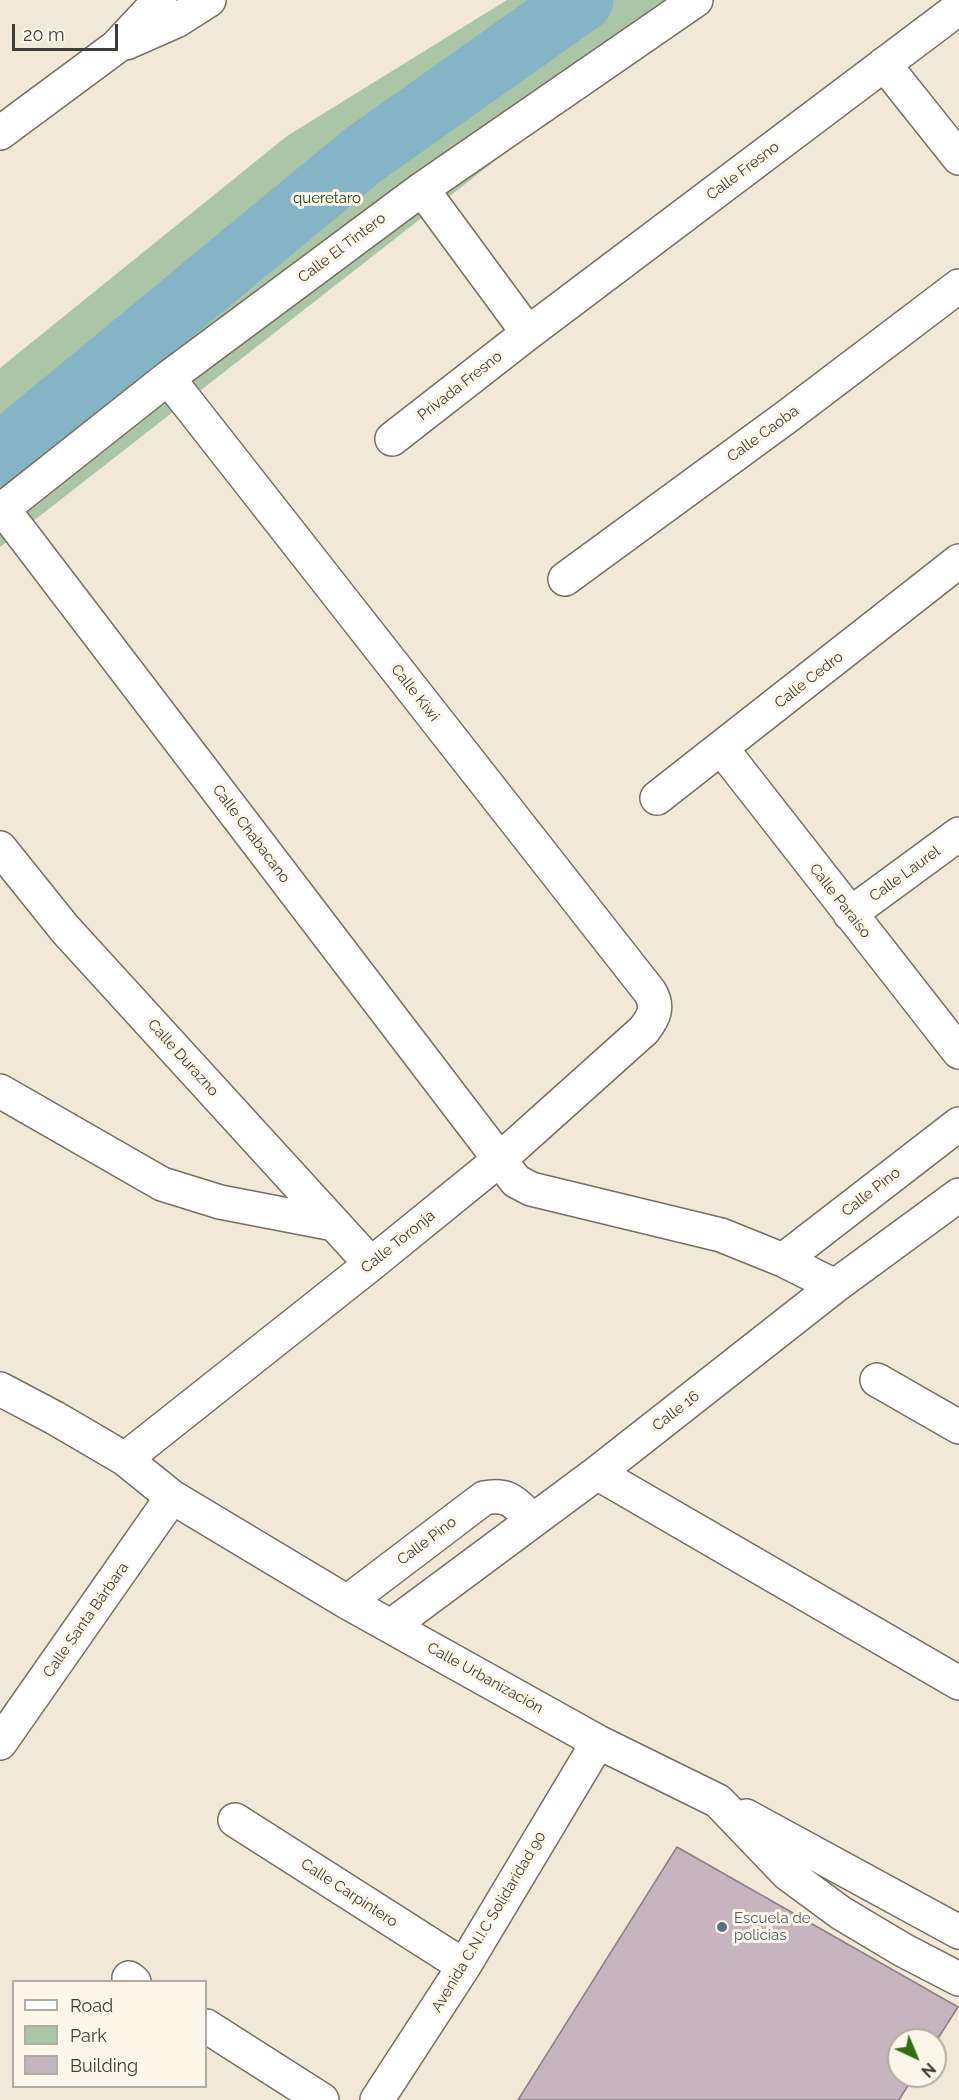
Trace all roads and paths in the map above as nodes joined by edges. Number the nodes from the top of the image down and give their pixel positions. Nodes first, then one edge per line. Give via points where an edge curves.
1 (209, 0) edge
2 (696, 0) edge
3 (159, 7) edge
4 (959, 9) edge
5 (884, 64) junction
6 (0, 133) edge
7 (959, 158) edge
8 (422, 189) junction
9 (959, 286) edge
10 (528, 333) junction
11 (168, 378) junction
12 (392, 439) dead end
13 (1, 510) edge
14 (959, 561) edge
15 (565, 579) dead end
16 (722, 749) junction
17 (657, 798) dead end
18 (959, 834) edge
19 (0, 848) edge
20 (850, 914) junction
21 (656, 1010) joint
22 (959, 1052) edge
23 (0, 1091) edge
24 (959, 1124) edge
25 (499, 1160) junction
26 (959, 1195) edge
27 (334, 1224) junction
28 (783, 1260) junction
29 (371, 1264) junction
30 (835, 1286) junction
31 (877, 1380) dead end
32 (0, 1389) edge
33 (959, 1427) edge
34 (125, 1459) junction
35 (597, 1473) junction
36 (172, 1497) junction
37 (522, 1509) junction
38 (347, 1602) junction
39 (391, 1626) junction
40 (959, 1683) edge
41 (598, 1742) junction
42 (0, 1743) edge
43 (718, 1801) junction
44 (235, 1820) dead end
45 (925, 1913) junction
46 (959, 1932) edge
47 (903, 1950) junction
48 (464, 1966) junction
49 (959, 1979) edge
50 (207, 2027) edge
51 (322, 2100) edge
52 (376, 2100) edge

1 - 3 street
2 - 8 street, Calle El Tintero
3 - 6 street via 116,47
4 - 5 street, Calle Fresno
5 - 7 street
5 - 10 street, Calle Fresno
8 - 10 street
8 - 11 street, Calle El Tintero
9 - 15 street, Calle Caoba
10 - 12 street, Privada Fresno
11 - 13 street, Calle El Tintero
11 - 21 street, Calle Kiwi via 650,992
13 - 25 street, Calle Chabacano
14 - 16 street, Calle Cedro
16 - 17 street, Calle Cedro
16 - 20 street, Calle Paraíso
18 - 20 street, Calle Laurel
19 - 27 street, Calle Durazno via 65,929
20 - 22 street, Calle Paraíso
21 - 25 street, Calle Toronja via 644,1030
23 - 27 street via 162,1184 220,1202
24 - 28 street, Calle Pino
25 - 28 street, Calle Chabacano via 516,1181 531,1189 721,1235
25 - 29 street, Calle Toronja
26 - 30 street, Calle 16
27 - 29 street, Calle Durazno
28 - 30 street, Calle Chabacano
29 - 34 street, Calle Toronja
30 - 35 street, Calle 16
31 - 33 street
32 - 34 street, Calle Urbanización
34 - 36 street, Calle Urbanización
35 - 37 street, Calle 16
35 - 40 street
36 - 38 street, Calle Urbanización
36 - 42 street, Calle Santa Bárbara
37 - 38 street, Calle Pino via 498,1495 483,1498
37 - 39 street, Calle 16
38 - 39 street, Calle Urbanización
39 - 41 street, Calle Urbanización
41 - 43 street, Calle Urbanización
41 - 48 street, Avenida C.N.I.C Solidaridad 90
43 - 45 street
43 - 47 street, Calle Urbanización via 788,1874 841,1913
44 - 48 street, Calle Carpintero
45 - 46 street
45 - 47 street
47 - 49 street, Calle Urbanización
48 - 52 street, Avenida C.N.I.C Solidaridad 90
50 - 51 street

